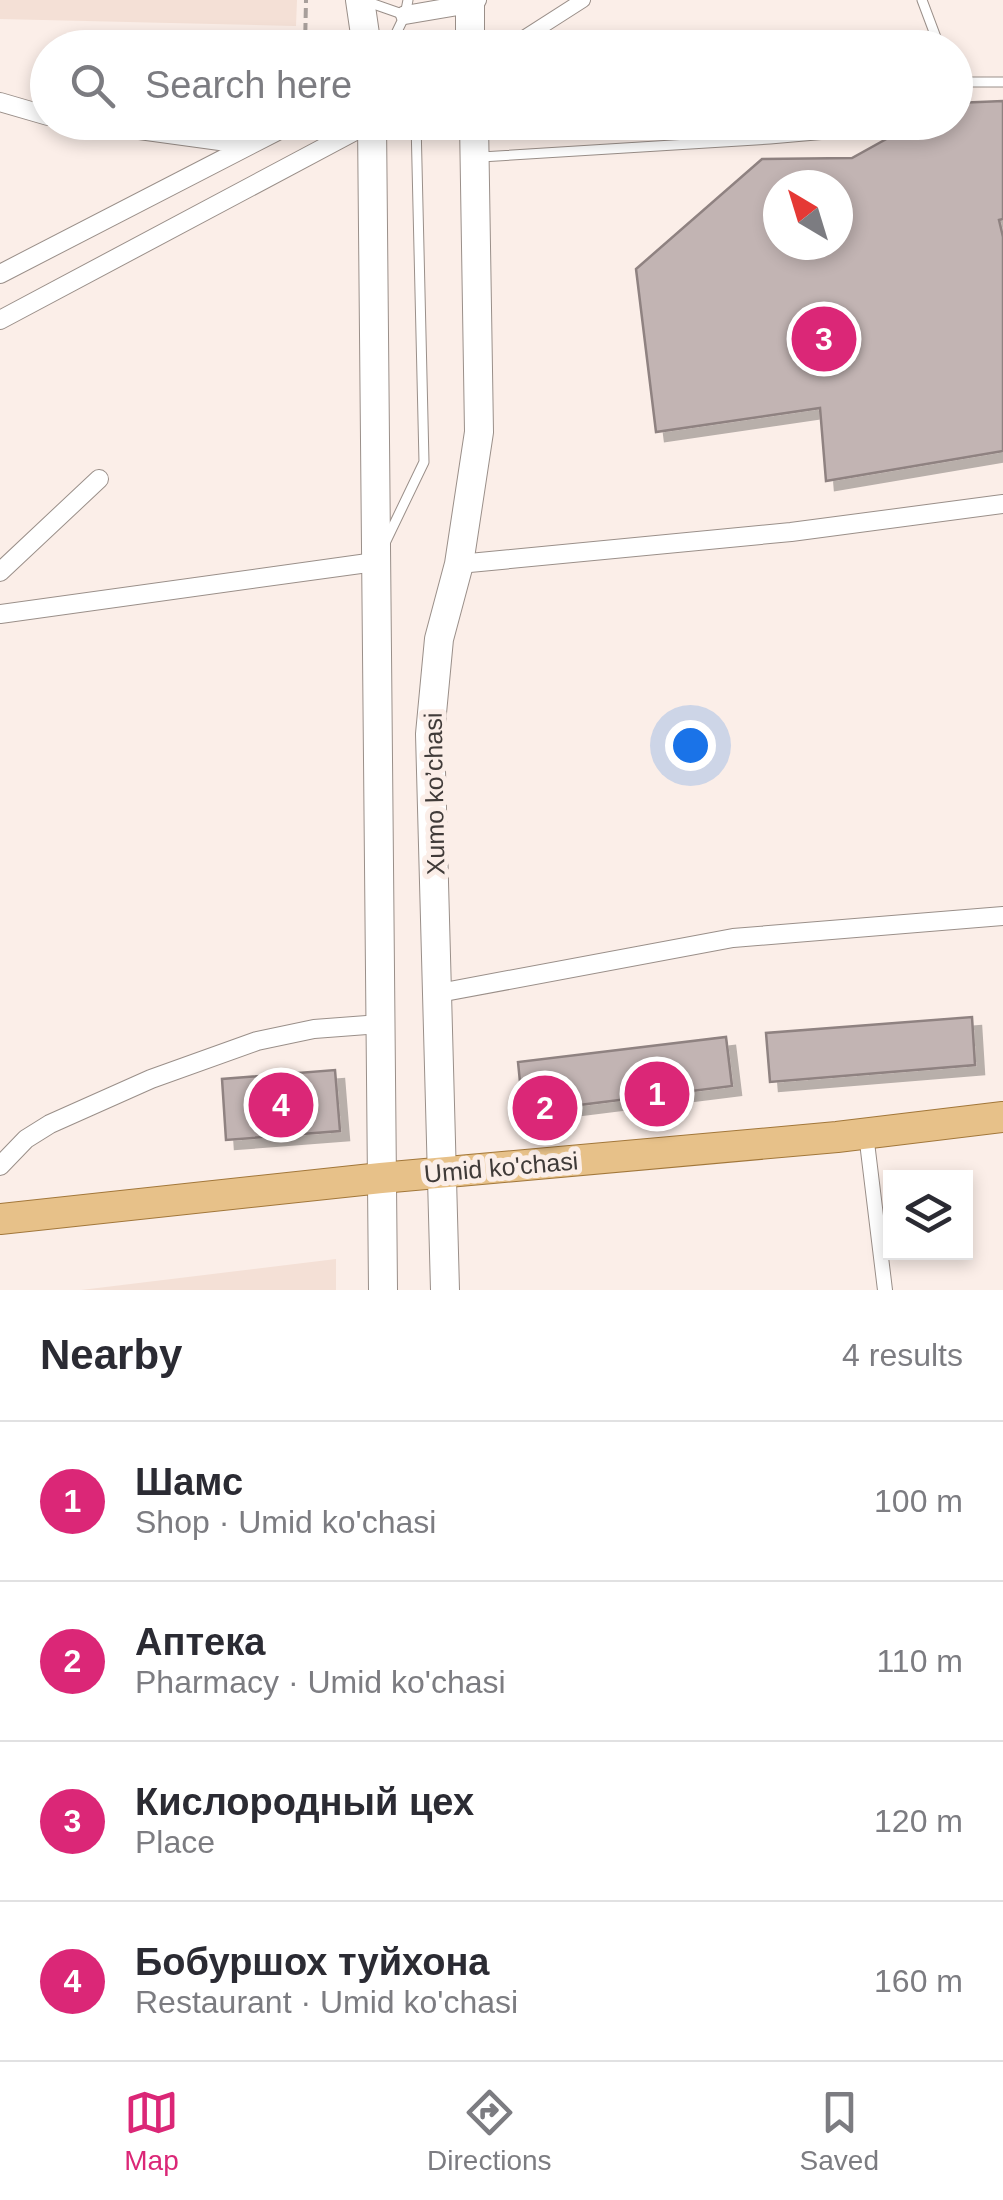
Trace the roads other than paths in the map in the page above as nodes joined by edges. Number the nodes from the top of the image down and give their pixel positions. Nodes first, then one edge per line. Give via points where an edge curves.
1 (362, 0) edge
2 (583, 0) edge
3 (922, 0) edge
4 (473, 1) edge
5 (406, 7) edge
6 (366, 30) edge
7 (471, 30) edge
8 (536, 30) edge
9 (933, 30) edge
10 (973, 82) edge
11 (1003, 82) edge
12 (0, 102) edge
13 (30, 111) edge
14 (219, 140) edge
15 (258, 140) edge
16 (338, 140) edge
17 (372, 140) edge
18 (416, 140) edge
19 (475, 140) edge
20 (770, 140) edge
21 (250, 144) junction
22 (476, 157) junction
23 (0, 274) edge
24 (0, 320) edge
25 (99, 480) dead end
26 (1003, 504) edge
27 (375, 562) junction
28 (459, 564) junction
29 (0, 572) edge
30 (0, 614) edge
31 (1003, 916) edge
32 (439, 994) junction
33 (380, 1024) junction
34 (1003, 1117) edge
35 (866, 1134) junction
36 (0, 1166) edge
37 (442, 1173) junction
38 (381, 1178) junction
39 (0, 1219) edge
40 (382, 1290) edge
41 (445, 1290) edge
42 (885, 1290) edge

1 - 5 lane
1 - 6 main road
2 - 8 street
3 - 9 lane
4 - 5 street
4 - 7 main road
10 - 11 lane
12 - 13 street
14 - 21 street
15 - 21 street
16 - 24 street
17 - 27 main road
18 - 27 lane via 424,462
19 - 22 main road, Xumo ko’chasi
20 - 22 lane
21 - 23 street
22 - 28 main road, Xumo ko’chasi via 478,432
25 - 29 street
26 - 28 street
27 - 30 street
27 - 33 main road
28 - 32 main road, Xumo ko’chasi via 438,640 430,734
31 - 32 street via 733,938
32 - 37 main road, Xumo ko’chasi
33 - 36 street via 314,1028 213,1055 50,1124
33 - 38 main road
34 - 35 main road, Umid ko'chasi
35 - 37 main road, Umid ko'chasi
35 - 42 street
37 - 38 main road, Umid ko'chasi
37 - 41 main road, Xumo ko’chasi
38 - 39 main road, Umid ko'chasi
38 - 40 main road

